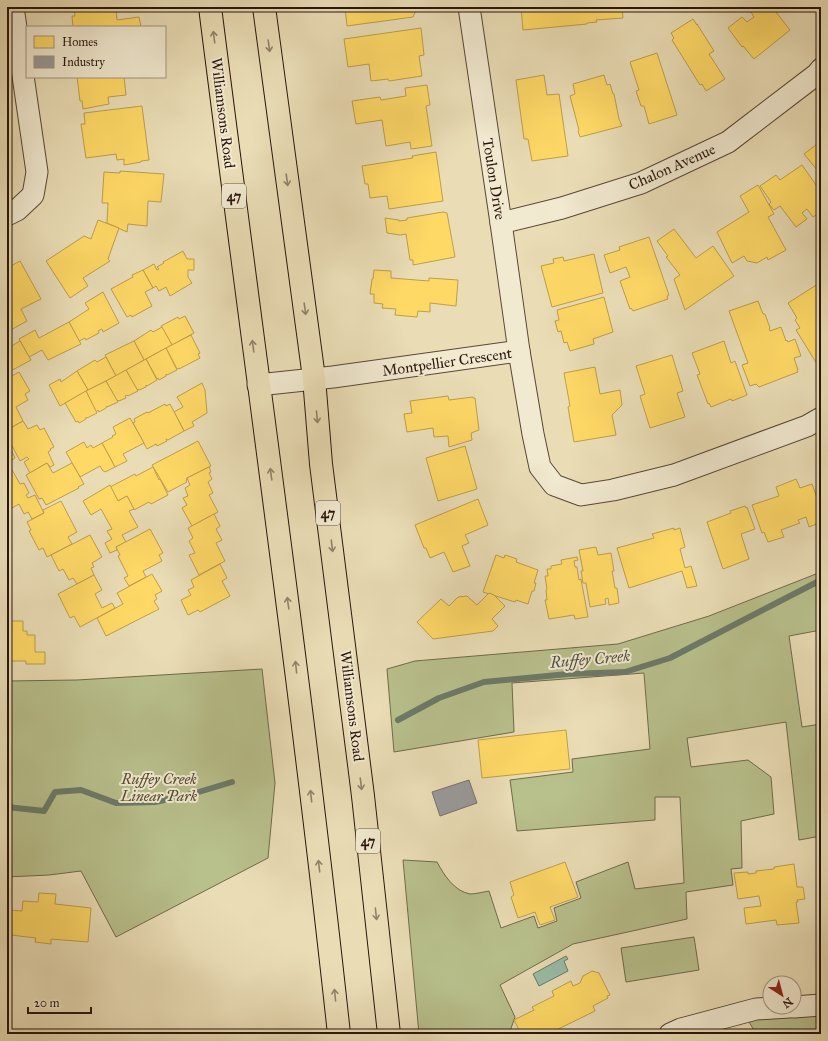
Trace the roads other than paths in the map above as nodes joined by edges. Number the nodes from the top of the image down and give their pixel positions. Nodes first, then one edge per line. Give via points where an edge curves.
1 (13, 7) edge
2 (210, 7) edge
3 (264, 7) edge
4 (469, 7) edge
5 (821, 69) edge
6 (7, 215) edge
7 (501, 223) junction
8 (519, 351) junction
9 (314, 378) junction
10 (258, 385) junction
11 (821, 418) edge
12 (821, 1005) edge
13 (802, 1006) edge
14 (762, 1009) edge
15 (339, 1034) edge
16 (389, 1034) edge
17 (670, 1034) edge

1 - 6 street via 37,172 34,195
10 -> 2 main road, Williamsons Road / 47
3 -> 9 main road, Williamsons Road / 47
4 - 7 street, Toulon Drive
5 - 7 street, Chalon Avenue via 728,142 641,183 562,208
7 - 8 street, Toulon Drive
8 - 9 street, Montpellier Crescent
8 - 11 street, Montpellier Crescent via 540,467 554,485 581,495 674,475 807,426
9 - 10 street
9 -> 16 main road, Williamsons Road / 47 via 321,464 364,803
15 -> 10 main road, Williamsons Road / 47 via 293,642
12 - 13 street
14 - 17 street

